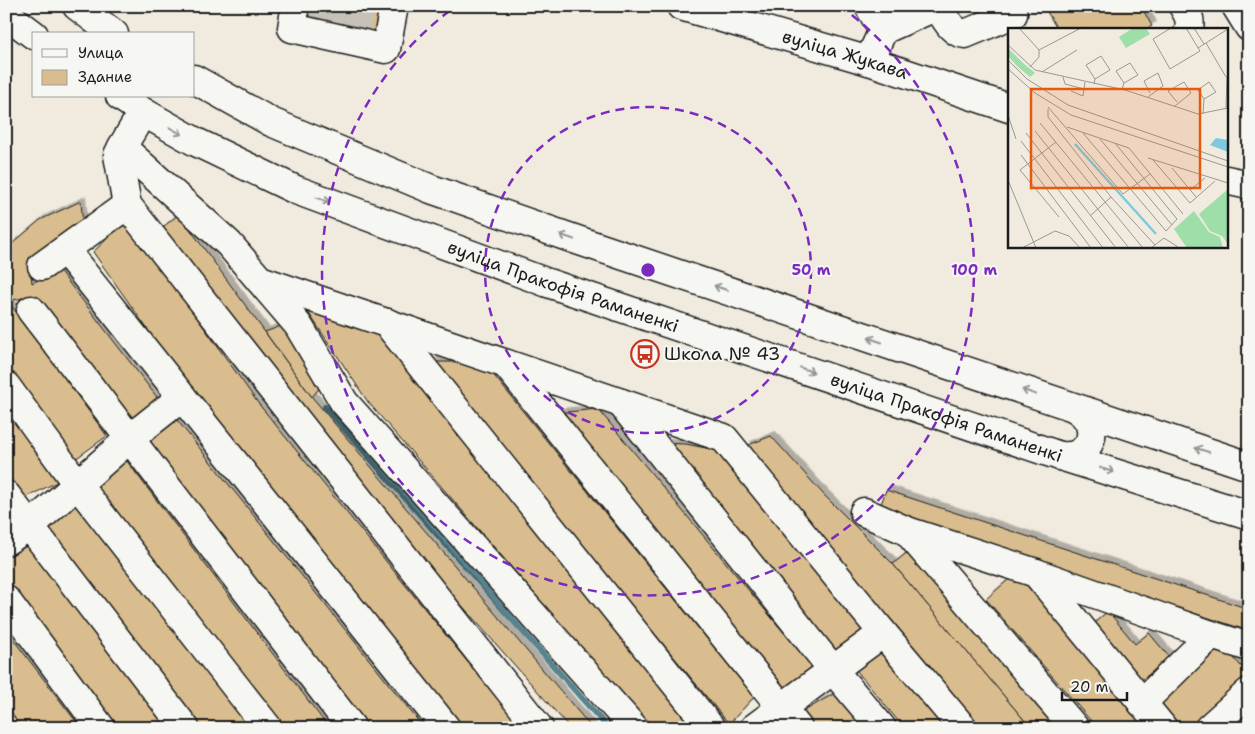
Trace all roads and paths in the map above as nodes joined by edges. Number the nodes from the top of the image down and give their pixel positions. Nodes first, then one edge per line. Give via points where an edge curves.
1 (77, 6) edge
2 (681, 6) edge
3 (869, 6) edge
4 (937, 6) edge
5 (1183, 6) edge
6 (1236, 6) edge
7 (6, 14) edge
8 (1021, 16) edge
9 (1249, 27) edge
10 (1189, 28) edge
11 (884, 30) junction
12 (111, 32) edge
13 (32, 34) edge
14 (869, 61) junction
15 (195, 80) edge
16 (123, 98) edge
17 (1008, 108) edge
18 (143, 112) junction
19 (122, 147) junction
20 (1228, 180) edge
21 (1249, 185) edge
22 (128, 205) junction
23 (65, 250) junction
24 (42, 266) dead end
25 (260, 280) junction
26 (31, 310) dead end
27 (387, 323) junction
28 (506, 364) junction
29 (6, 386) edge
30 (182, 397) junction
31 (621, 403) junction
32 (1075, 408) junction
33 (129, 439) junction
34 (1060, 456) junction
35 (1249, 466) edge
36 (77, 484) junction
37 (6, 495) edge
38 (864, 512) dead end
39 (1249, 515) edge
40 (30, 526) junction
41 (907, 531) junction
42 (6, 541) edge
43 (1036, 573) junction
44 (6, 600) edge
45 (883, 632) junction
46 (1211, 635) junction
47 (1249, 647) edge
48 (833, 670) junction
49 (1249, 692) edge
50 (1142, 703) junction
51 (790, 718) edge
52 (102, 728) edge
53 (185, 728) edge
54 (268, 728) edge
55 (352, 728) edge
56 (446, 728) edge
57 (539, 728) edge
58 (634, 728) edge
59 (711, 728) edge
60 (754, 728) edge
61 (882, 728) edge
62 (963, 728) edge
63 (1075, 728) edge
64 (1163, 728) edge
65 (1208, 728) edge

1 - 12 street
2 - 14 street, вуліца Жукава
3 - 11 street
4 - 8 street via 954,30 964,34
4 - 11 street
5 - 10 street via 1189,15
6 - 9 street
7 - 13 street
11 - 14 street
14 - 17 street, вуліца Жукава
32 -> 15 street via 431,189 271,122
16 - 18 street, вуліца Пракофія Раманенкі
18 - 19 street
18 -> 34 street, вуліца Пракофія Раманенкі via 196,142 296,190 548,283
19 - 22 street via 118,155
19 - 25 street via 229,244
20 - 21 street
22 - 23 street
22 - 57 street
23 - 24 street
23 - 30 street
25 - 27 street
25 - 58 street via 298,325 344,402
26 - 33 street
27 - 28 street
27 - 59 street
28 - 31 street
28 - 51 street
29 - 36 street
30 - 33 street
30 - 56 street
31 - 45 street via 724,438
31 - 48 street
32 - 34 street via 1091,424 1091,439 1082,452
35 -> 32 street
33 - 36 street
33 - 55 street
34 -> 39 street, вуліца Пракофія Раманенкі
36 - 40 street
36 - 54 street
37 - 40 street
38 - 41 street
40 - 42 street
40 - 53 street
41 - 43 street
41 - 63 street
43 - 46 street
43 - 50 street
44 - 52 street
45 - 48 street
45 - 62 street
46 - 47 street
46 - 50 street
48 - 51 street
48 - 61 street
49 - 65 street
50 - 64 street
51 - 60 street

